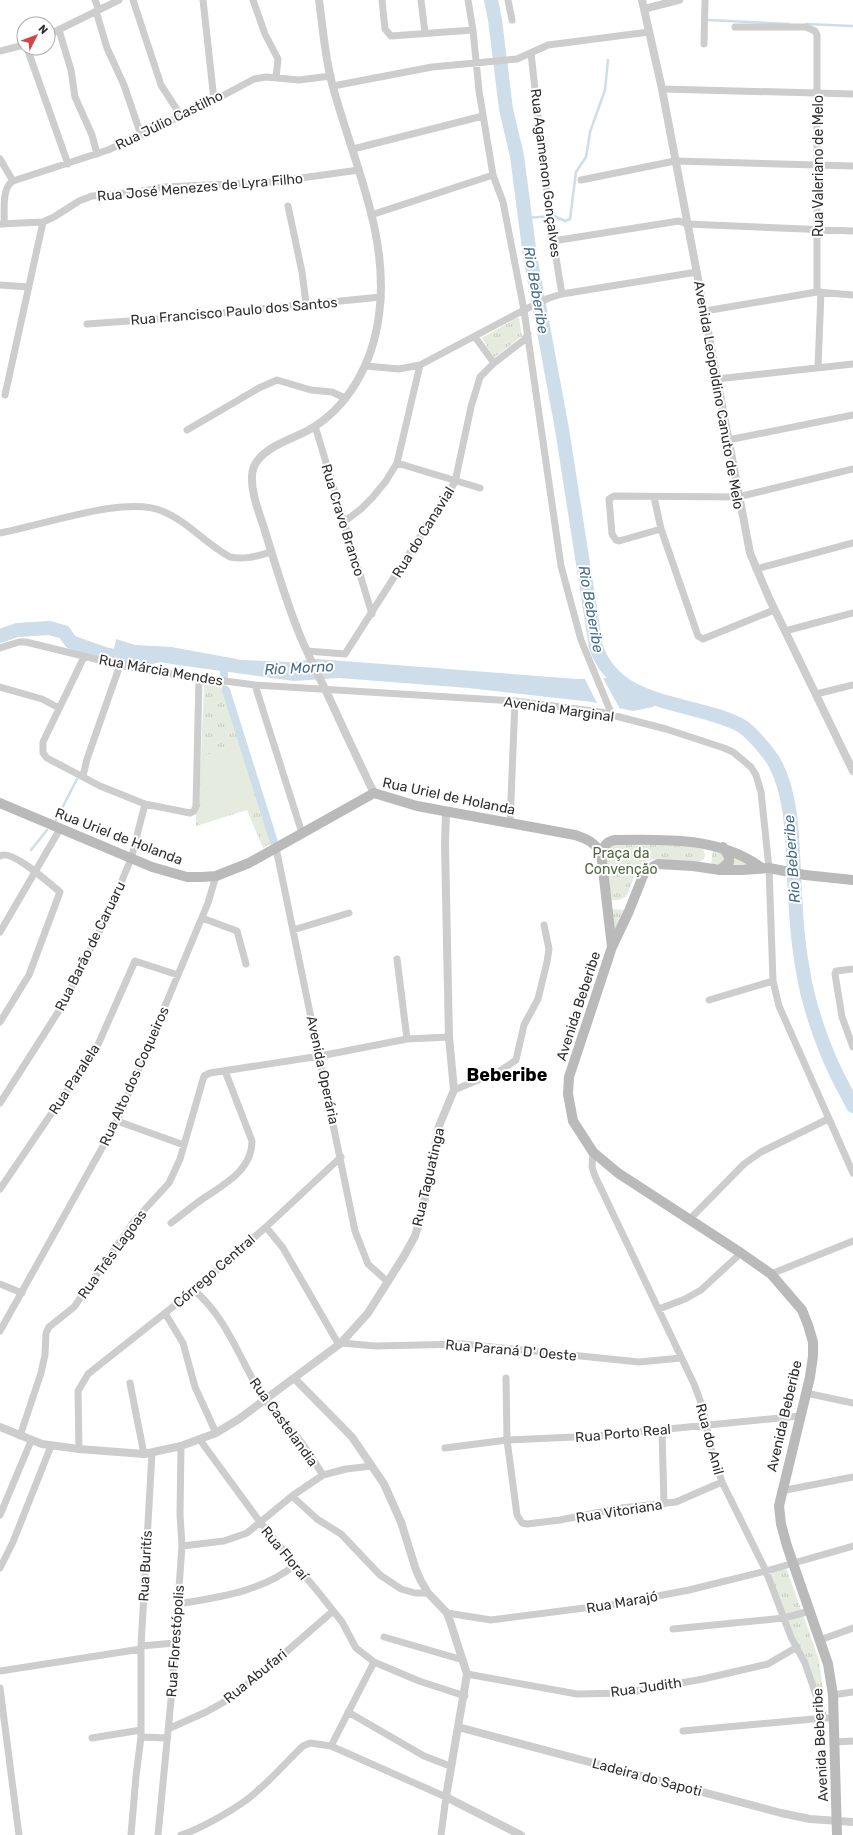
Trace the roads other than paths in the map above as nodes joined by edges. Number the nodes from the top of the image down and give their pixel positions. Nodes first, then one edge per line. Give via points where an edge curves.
1 (95, 0) edge
2 (119, 0) edge
3 (133, 0) edge
4 (203, 0) edge
5 (253, 0) edge
6 (319, 0) edge
7 (382, 0) edge
8 (421, 0) edge
9 (468, 0) edge
10 (508, 0) edge
11 (642, 0) edge
12 (679, 0) edge
13 (705, 0) edge
14 (644, 9) junction
15 (98, 10) junction
16 (512, 20) dead end
17 (735, 28) dead end
18 (58, 30) joint
19 (473, 30) junction
20 (649, 32) junction
21 (425, 33) junction
22 (704, 44) dead end
23 (16, 47) edge
24 (0, 51) edge
25 (531, 53) junction
26 (30, 56) edge
27 (476, 64) junction
28 (331, 76) junction
29 (276, 78) junction
30 (333, 86) junction
31 (662, 89) junction
32 (818, 94) junction
33 (853, 94) edge
34 (214, 100) junction
35 (181, 116) junction
36 (483, 116) junction
37 (141, 135) junction
38 (353, 149) junction
39 (97, 154) junction
40 (0, 159) edge
41 (675, 160) junction
42 (68, 164) junction
43 (817, 165) junction
44 (853, 166) edge
45 (359, 170) junction
46 (493, 175) junction
47 (581, 180) dead end
48 (11, 182) junction
49 (288, 206) dead end
50 (371, 215) junction
51 (43, 222) junction
52 (2, 224) edge
53 (687, 224) junction
54 (818, 230) junction
55 (853, 232) edge
56 (552, 241) junction
57 (697, 272) junction
58 (0, 285) edge
59 (29, 287) junction
60 (819, 292) junction
61 (562, 294) junction
62 (853, 296) edge
63 (381, 297) junction
64 (306, 304) junction
65 (524, 310) junction
66 (705, 311) junction
67 (87, 324) dead end
68 (528, 333) junction
69 (475, 337) junction
70 (494, 363) junction
71 (853, 364) edge
72 (366, 366) junction
73 (420, 366) junction
74 (818, 367) junction
75 (717, 379) junction
76 (5, 395) dead end
77 (345, 398) junction
78 (853, 415) edge
79 (315, 426) junction
80 (187, 430) dead end
81 (728, 440) junction
82 (397, 462) junction
83 (853, 469) edge
84 (455, 482) junction
85 (480, 488) dead end
86 (654, 497) junction
87 (738, 497) junction
88 (344, 522) junction
89 (661, 529) junction
90 (0, 533) edge
91 (853, 543) edge
92 (271, 552) junction
93 (756, 569) junction
94 (774, 610) junction
95 (853, 613) edge
96 (372, 614) junction
97 (785, 631) junction
98 (0, 648) edge
99 (308, 654) junction
100 (84, 657) junction
101 (120, 665) junction
102 (200, 678) junction
103 (255, 685) junction
104 (323, 685) junction
105 (853, 685) edge
106 (0, 687) edge
107 (816, 694) junction
108 (515, 702) junction
109 (59, 708) junction
110 (611, 712) junction
111 (853, 771) edge
112 (83, 776) junction
113 (374, 793) junction
114 (0, 803) edge
115 (145, 804) junction
116 (446, 812) junction
117 (510, 824) junction
118 (60, 829) junction
119 (302, 833) junction
120 (723, 847) junction
121 (276, 848) junction
122 (601, 853) junction
123 (0, 856) edge
124 (131, 859) junction
125 (765, 868) junction
126 (720, 870) junction
127 (36, 872) junction
128 (216, 876) junction
129 (853, 880) edge
130 (606, 904) junction
131 (629, 911) junction
132 (349, 914) dead end
133 (202, 918) junction
134 (544, 925) dead end
135 (294, 930) junction
136 (0, 932) edge
137 (612, 947) junction
138 (397, 959) dead end
139 (246, 964) dead end
140 (853, 969) edge
141 (178, 975) junction
142 (773, 981) junction
143 (709, 1000) dead end
144 (0, 1022) edge
145 (449, 1037) junction
146 (407, 1039) junction
147 (853, 1046) edge
148 (320, 1056) junction
149 (225, 1071) junction
150 (454, 1090) junction
151 (0, 1103) edge
152 (828, 1119) junction
153 (117, 1121) junction
154 (184, 1145) junction
155 (593, 1152) junction
156 (341, 1157) junction
157 (853, 1173) edge
158 (0, 1189) edge
159 (690, 1220) junction
160 (171, 1223) dead end
161 (266, 1227) junction
162 (853, 1241) edge
163 (741, 1253) junction
164 (771, 1274) junction
165 (388, 1282) junction
166 (0, 1284) edge
167 (194, 1290) junction
168 (22, 1293) junction
169 (659, 1309) junction
170 (165, 1313) junction
171 (0, 1331) edge
172 (340, 1344) junction
173 (681, 1358) junction
174 (294, 1378) junction
175 (506, 1378) dead end
176 (130, 1383) dead end
177 (806, 1393) junction
178 (264, 1399) junction
179 (853, 1402) edge
180 (800, 1416) junction
181 (706, 1425) junction
182 (0, 1427) edge
183 (662, 1430) junction
184 (216, 1433) junction
185 (20, 1436) junction
186 (200, 1440) junction
187 (507, 1440) junction
188 (31, 1441) junction
189 (51, 1446) junction
190 (181, 1446) junction
191 (446, 1448) dead end
192 (79, 1450) junction
193 (148, 1454) junction
194 (372, 1466) junction
195 (323, 1475) junction
196 (853, 1477) edge
197 (722, 1482) junction
198 (781, 1491) junction
199 (292, 1496) junction
200 (3, 1498) edge
201 (664, 1504) junction
202 (0, 1515) edge
203 (260, 1522) junction
204 (182, 1546) junction
205 (853, 1546) edge
206 (794, 1562) junction
207 (295, 1565) junction
208 (0, 1568) edge
209 (766, 1571) junction
210 (428, 1593) junction
211 (178, 1604) junction
212 (333, 1610) junction
213 (810, 1611) junction
214 (447, 1613) junction
215 (784, 1618) junction
216 (673, 1628) dead end
217 (853, 1628) edge
218 (384, 1637) dead end
219 (820, 1640) junction
220 (175, 1643) junction
221 (141, 1647) junction
222 (797, 1647) junction
223 (463, 1660) junction
224 (374, 1662) junction
225 (0, 1671) edge
226 (468, 1674) junction
227 (0, 1688) edge
228 (853, 1692) edge
229 (833, 1695) junction
230 (465, 1696) junction
231 (348, 1712) junction
232 (828, 1718) junction
233 (458, 1727) junction
234 (168, 1729) junction
235 (683, 1732) dead end
236 (141, 1733) junction
237 (92, 1738) dead end
238 (167, 1738) junction
239 (853, 1741) edge
240 (835, 1742) junction
241 (331, 1746) junction
242 (450, 1766) junction
243 (446, 1797) junction
244 (837, 1822) junction
245 (853, 1822) edge
246 (19, 1835) edge
247 (131, 1835) edge
248 (158, 1835) edge
249 (181, 1835) edge
250 (441, 1835) edge
251 (521, 1835) edge
252 (837, 1835) edge

1 - 15 street
2 - 15 street
3 - 35 street via 161,85
4 - 34 street
5 - 29 street via 265,34 278,59
6 - 28 street
7 - 21 street via 388,35 397,37
8 - 21 street
9 - 19 street
10 - 16 street
11 - 14 street, Avenida Leopoldino Canuto de Melo
12 - 14 street
13 - 22 street
14 - 20 street, Avenida Leopoldino Canuto de Melo
15 - 18 street
15 - 37 street via 107,48 124,85
17 - 32 street, Rua Valeriano de Melo via 806,27 815,31 818,40
18 - 39 street via 71,70 75,97 92,135
19 - 21 street
19 - 27 street
20 - 25 street via 560,43 544,46
20 - 31 street, Avenida Leopoldino Canuto de Melo
23 - 24 street
25 - 27 street via 518,59
25 - 56 street, Rua Agamenon Gonçalves
26 - 42 street
27 - 30 street via 432,67
27 - 36 street
28 - 29 street, Rua Júlio Castilho via 300,80
28 - 30 street
29 - 34 street, Rua Júlio Castilho via 254,79
30 - 38 street
31 - 32 street
31 - 41 street, Avenida Leopoldino Canuto de Melo
32 - 33 street
32 - 43 street, Rua Valeriano de Melo
34 - 35 street, Rua Júlio Castilho
35 - 37 street, Rua Júlio Castilho
36 - 38 street
36 - 46 street
37 - 39 street, Rua Júlio Castilho
38 - 45 street
39 - 42 street, Rua Júlio Castilho
40 - 48 street
41 - 43 street
41 - 47 street
41 - 53 street, Avenida Leopoldino Canuto de Melo
42 - 48 street, Rua Júlio Castilho
43 - 44 street
43 - 54 street, Rua Valeriano de Melo
45 - 50 street
45 - 51 street, Rua José Menezes de Lyra Filho via 272,182 164,188 92,196
46 - 50 street
46 - 65 street via 503,202
48 - 52 street via 6,190
49 - 64 street
50 - 63 street via 378,250
51 - 52 street, Rua José Menezes de Lyra Filho
51 - 59 street
53 - 54 street
53 - 56 street via 679,221
53 - 57 street, Avenida Leopoldino Canuto de Melo
54 - 55 street
54 - 60 street, Rua Valeriano de Melo
56 - 61 street, Rua Agamenon Gonçalves
57 - 61 street
57 - 66 street, Avenida Leopoldino Canuto de Melo
58 - 59 street
59 - 76 street
60 - 62 street
60 - 66 street
60 - 74 street, Rua Valeriano de Melo
61 - 65 street
63 - 64 street, Rua Francisco Paulo dos Santos
63 - 72 street via 377,331
64 - 67 street, Rua Francisco Paulo dos Santos
65 - 68 street
65 - 69 street
66 - 75 street, Avenida Leopoldino Canuto de Melo
68 - 70 street, Rua do Canavial via 524,340
68 - 110 street via 561,566 581,640
69 - 70 street
69 - 73 street
70 - 84 street, Rua do Canavial via 480,377 476,388
71 - 74 street
72 - 73 street via 399,369
72 - 77 street
73 - 82 street
74 - 75 street
75 - 81 street, Avenida Leopoldino Canuto de Melo
77 - 79 street
77 - 80 street via 332,392 311,390 277,380
78 - 81 street
79 - 88 street, Rua Cravo Branco
79 - 92 street via 264,454 253,467 254,494
81 - 87 street, Avenida Leopoldino Canuto de Melo
82 - 84 street
82 - 88 street via 372,498
83 - 87 street
84 - 85 street
84 - 96 street, Rua do Canavial
86 - 87 street
86 - 89 street
86 - 89 street via 611,497 608,501 612,534 619,541
87 - 93 street, Avenida Leopoldino Canuto de Melo via 745,537
88 - 96 street, Rua Cravo Branco
89 - 94 street via 700,638
90 - 92 street via 98,510 136,507 161,510 230,557 250,558
91 - 93 street
92 - 99 street
93 - 94 street, Avenida Leopoldino Canuto de Melo
94 - 97 street, Avenida Leopoldino Canuto de Melo
95 - 97 street
96 - 99 street, Rua do Canavial via 345,654
97 - 107 street, Avenida Leopoldino Canuto de Melo
98 - 100 street, Rua Márcia Mendes via 26,642
99 - 104 street
100 - 101 street, Rua Márcia Mendes
100 - 109 street
101 - 102 street, Rua Márcia Mendes
101 - 112 street
102 - 103 street, Rua Márcia Mendes
102 - 115 street via 194,811 190,813
103 - 104 street, Rua Márcia Mendes
103 - 119 street
104 - 108 street, Avenida Marginal
104 - 113 street
105 - 107 street
106 - 109 street via 42,699
107 - 111 street, Avenida Leopoldino Canuto de Melo
108 - 110 street, Avenida Marginal
108 - 117 street
109 - 112 street via 43,742 43,753 47,758
110 - 125 street, Avenida Marginal via 715,744 733,752 750,767 756,775 761,792
112 - 115 street via 100,786
113 - 116 main road, Rua Uriel de Holanda
113 - 119 main road, Rua Uriel de Holanda
114 - 118 main road, Rua Uriel de Holanda
115 - 124 street, Rua Barão de Caruaru
116 - 117 main road, Rua Uriel de Holanda
116 - 145 street, Rua Taguatinga
117 - 122 main road, Rua Uriel de Holanda via 588,839
118 - 124 main road, Rua Uriel de Holanda
118 - 127 street
119 - 121 main road, Rua Uriel de Holanda
120 - 122 main road via 685,841 615,840 605,845
120 - 125 main road
120 - 126 main road via 729,856 729,862
121 - 128 main road, Rua Uriel de Holanda
121 - 135 street, Avenida Operária
122 - 130 main road, Avenida Beberibe
123 - 127 street via 9,854
124 - 128 main road, Rua Uriel de Holanda via 187,877
124 - 151 street, Rua Barão de Caruaru via 107,916 62,1006
125 - 126 main road
125 - 129 main road
125 - 142 street, Avenida Marginal
126 - 131 main road, Avenida Beberibe via 658,864 645,871
127 - 136 street
127 - 144 street via 60,892 29,974
128 - 133 street, Rua Alto dos Coqueiros
130 - 131 main road via 616,915
130 - 137 main road, Avenida Beberibe
131 - 137 main road, Avenida Beberibe
132 - 135 street
133 - 139 street via 237,931
133 - 141 street, Rua Alto dos Coqueiros
134 - 150 street via 549,949 547,962 538,999 524,1024 516,1060 500,1071
135 - 148 street, Avenida Operária
137 - 155 main road, Avenida Beberibe via 569,1077 568,1094 573,1121
138 - 146 street
140 - 147 street via 836,971 834,974 842,1017
141 - 153 street, Rua Alto dos Coqueiros
141 - 158 street, Rua Paralela via 135,961 93,1056
142 - 143 street
142 - 152 street, Avenida Marginal via 779,1006
145 - 146 street
145 - 150 street, Rua Taguatinga
146 - 148 street
148 - 149 street
148 - 156 street, Avenida Operária
149 - 154 street, Rua Três Lagoas via 204,1076
149 - 160 street via 252,1141 252,1150 248,1160 235,1176
150 - 165 street, Rua Taguatinga via 439,1126 419,1225
152 - 157 street, Avenida Marginal
152 - 159 street via 761,1152 744,1164
153 - 154 street
153 - 168 street, Rua Alto dos Coqueiros
154 - 185 street, Rua Três Lagoas via 168,1183 135,1220 74,1307 49,1327 41,1373
155 - 159 main road, Avenida Beberibe via 618,1173
155 - 169 street, Rua do Anil via 592,1167
156 - 161 street, Córrego Central
156 - 165 street, Avenida Operária via 358,1240 368,1264
159 - 163 main road, Avenida Beberibe
161 - 167 street, Córrego Central
161 - 172 street via 283,1248
162 - 164 street
163 - 164 main road, Avenida Beberibe
163 - 169 street via 701,1290
164 - 177 main road, Avenida Beberibe via 802,1310 813,1342
165 - 172 street, Rua Taguatinga via 364,1318
166 - 168 street
167 - 170 street, Córrego Central
167 - 178 street, Rua Castelandia via 212,1308 224,1326
168 - 171 street, Rua Alto dos Coqueiros
169 - 173 street, Rua do Anil
170 - 184 street via 183,1343 195,1386
170 - 192 street, Córrego Central via 88,1374 84,1380 78,1391
172 - 173 street, Rua Paraná D' Oeste via 463,1344 639,1362
172 - 174 street, Rua Taguatinga
173 - 181 street, Rua do Anil via 703,1408
174 - 178 street, Rua Taguatinga
174 - 194 street via 338,1422
175 - 187 street
176 - 193 street, Rua Buritís
177 - 179 street
177 - 180 main road, Avenida Beberibe
178 - 184 street, Rua Taguatinga
178 - 195 street, Rua Castelandia via 310,1454
180 - 181 street, Rua Porto Real
180 - 198 main road, Avenida Beberibe
181 - 183 street, Rua Porto Real
181 - 197 street, Rua do Anil
182 - 185 street, Rua Taguatinga
183 - 187 street, Rua Porto Real
183 - 201 street
184 - 186 street, Rua Taguatinga
185 - 188 street, Rua Taguatinga
186 - 190 street, Rua Taguatinga
186 - 203 street, Rua Floraí
187 - 191 street, Rua Porto Real
187 - 201 street, Rua Vitoriana via 517,1515 522,1523 560,1520 621,1508
188 - 189 street, Rua Taguatinga
188 - 200 street
189 - 192 street, Rua Taguatinga
189 - 208 street
190 - 193 street, Rua Taguatinga
190 - 204 street, Rua Florestópolis
192 - 193 street, Rua Taguatinga
193 - 221 street, Rua Buritís
194 - 195 street
194 - 210 street via 393,1502 416,1570
195 - 199 street
196 - 198 street
197 - 201 street, Rua Vitoriana via 686,1498
197 - 209 street, Rua do Anil
198 - 206 main road, Avenida Beberibe via 781,1524
199 - 203 street
199 - 210 street via 316,1519 342,1534 380,1576 415,1594
200 - 202 street
203 - 204 street via 247,1533 224,1542
203 - 207 street, Rua Floraí
204 - 211 street, Rua Florestópolis
205 - 206 street, Rua Marajó
206 - 209 street, Rua Marajó
206 - 213 main road, Avenida Beberibe
207 - 211 street via 285,1573 250,1590
207 - 212 street, Rua Floraí
209 - 214 street, Rua Marajó via 689,1590 609,1605 491,1620
209 - 215 street, Rua do Anil
210 - 214 street
211 - 220 street, Rua Florestópolis
212 - 224 street, Rua Floraí via 356,1648
212 - 234 street, Rua Abufari via 226,1701
213 - 215 street
213 - 219 main road, Avenida Beberibe
214 - 223 street
215 - 216 street
215 - 222 street, Rua do Anil
217 - 219 street
218 - 223 street
219 - 229 main road, Avenida Beberibe via 828,1664
220 - 221 street
220 - 234 street, Rua Florestópolis
221 - 225 street
221 - 236 street, Rua Buritís
222 - 226 street, Rua Judith via 768,1664 626,1693 577,1694
222 - 232 street, Rua do Anil
223 - 226 street
224 - 230 street, Rua Floraí
224 - 231 street
226 - 230 street
227 - 246 street
228 - 229 street
229 - 232 main road, Avenida Beberibe
230 - 233 street
231 - 241 street
231 - 242 street via 424,1756
232 - 235 street
232 - 240 main road, Avenida Beberibe
233 - 242 street
233 - 244 street, Ladeira do Sapoti via 781,1813
234 - 238 street, Rua Florestópolis
236 - 237 street
236 - 238 street
236 - 247 street, Rua Buritís
238 - 248 street, Rua Florestópolis
239 - 240 street
240 - 244 main road, Avenida Beberibe
241 - 243 street
241 - 249 street via 310,1743 303,1746 246,1800
242 - 243 street
243 - 250 street
243 - 251 street
244 - 245 street, Ladeira do Sapoti
244 - 252 main road, Avenida Beberibe

